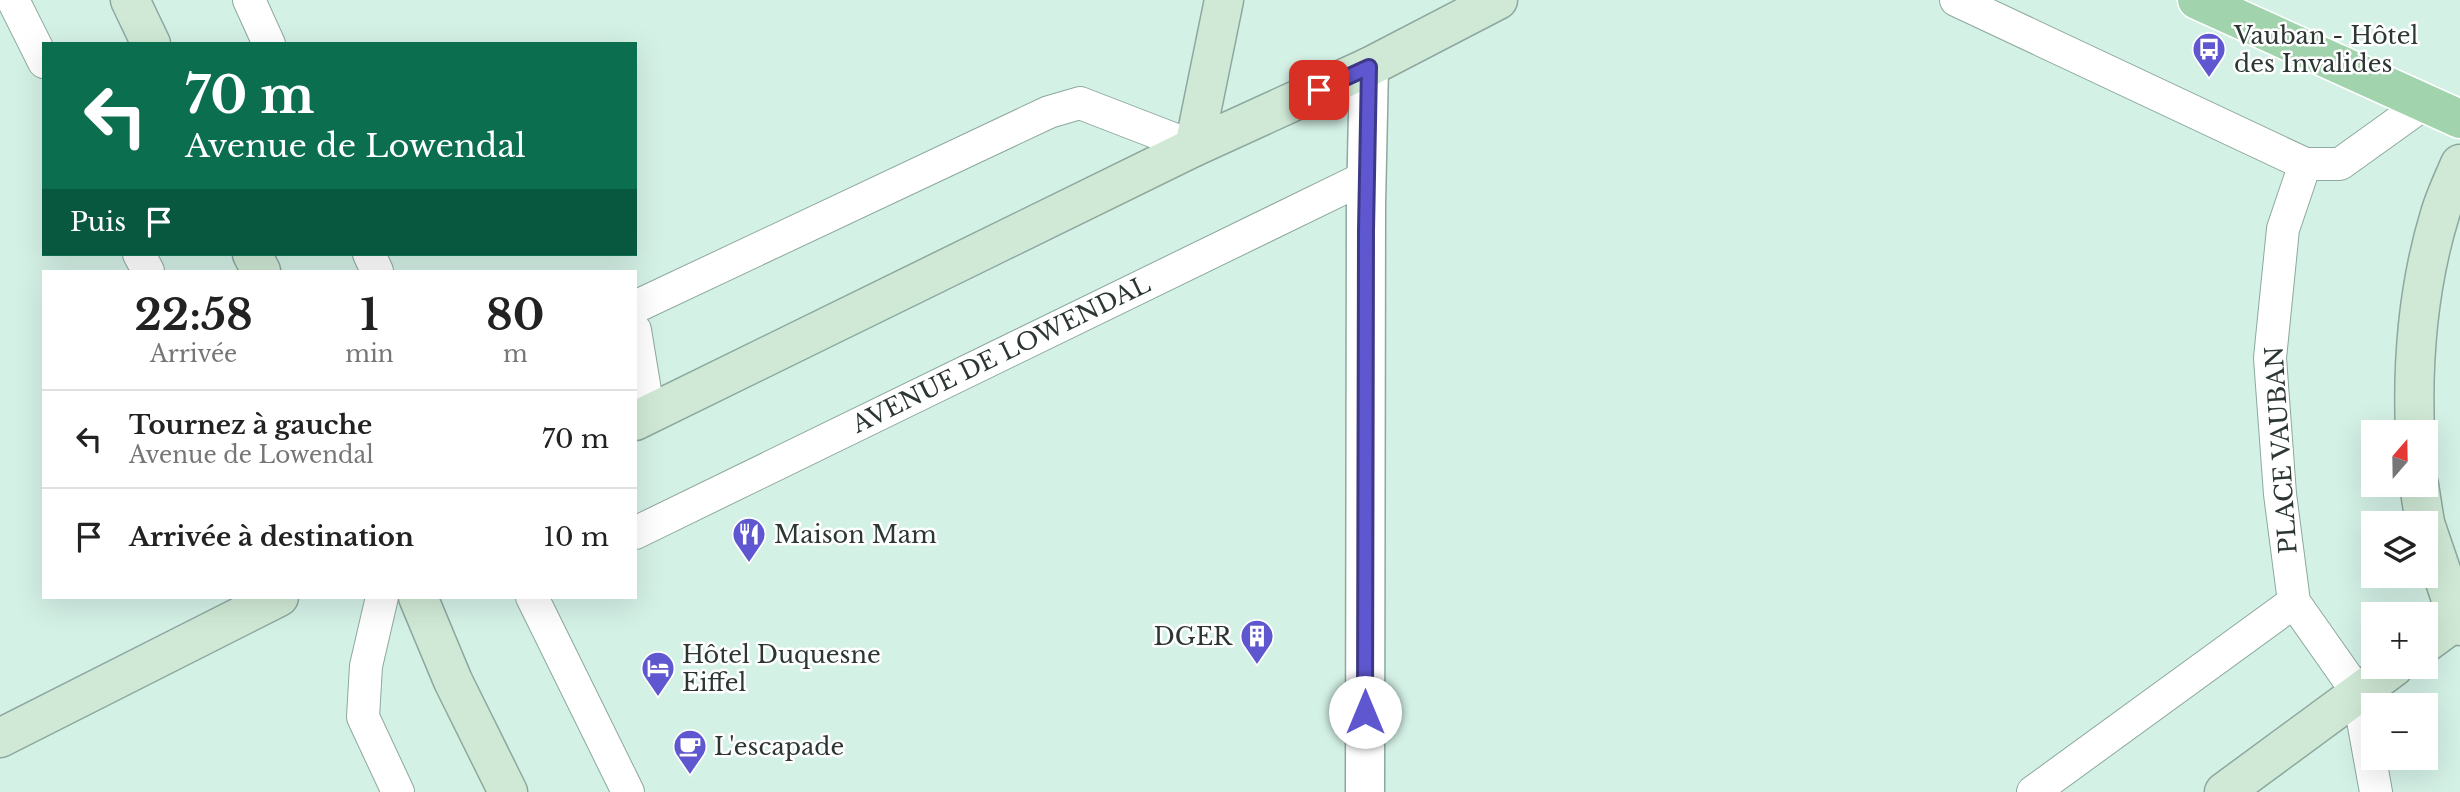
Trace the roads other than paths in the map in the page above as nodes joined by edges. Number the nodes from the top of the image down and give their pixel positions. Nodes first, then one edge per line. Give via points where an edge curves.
1 (13, 0) edge
2 (130, 0) edge
3 (249, 0) edge
4 (1224, 0) edge
5 (1498, 0) edge
6 (1956, 0) edge
7 (2197, 0) edge
8 (150, 42) edge
9 (269, 42) edge
10 (42, 58) edge
11 (1369, 67) junction
12 (2425, 103) junction
13 (2460, 119) edge
14 (1194, 147) junction
15 (2305, 164) junction
16 (2460, 164) edge
17 (1368, 176) junction
18 (637, 306) edge
19 (637, 355) edge
20 (642, 418) edge
21 (2414, 420) edge
22 (637, 532) edge
23 (2438, 561) edge
24 (275, 599) edge
25 (382, 599) edge
26 (419, 599) edge
27 (533, 599) edge
28 (2294, 601) junction
29 (2459, 621) edge
30 (2438, 635) edge
31 (2377, 679) edge
32 (2358, 693) junction
33 (0, 737) edge
34 (398, 792) edge
35 (508, 792) edge
36 (628, 792) edge
37 (1365, 792) edge
38 (2033, 792) edge
39 (2224, 792) edge
40 (2376, 792) edge

1 - 10 lane
2 - 8 street
3 - 9 lane
4 - 14 street
5 - 11 street
6 - 15 lane
7 - 12 main road
11 - 14 street
11 - 17 street
12 - 13 main road
12 - 15 lane via 2340,164
14 - 18 lane via 1080,103 1049,112
14 - 20 street
15 - 28 lane, PLACE VAUBAN via 2283,229 2270,358
16 - 21 street via 2440,213 2420,299 2412,378
17 - 22 lane, AVENUE DE LOWENDAL
17 - 37 street
19 - 20 lane
23 - 29 street
24 - 33 street
25 - 34 lane via 366,666 363,717
26 - 35 street
27 - 36 lane
28 - 32 lane, PLACE VAUBAN
28 - 38 lane
29 - 30 street
31 - 32 street
32 - 39 street
32 - 40 lane

